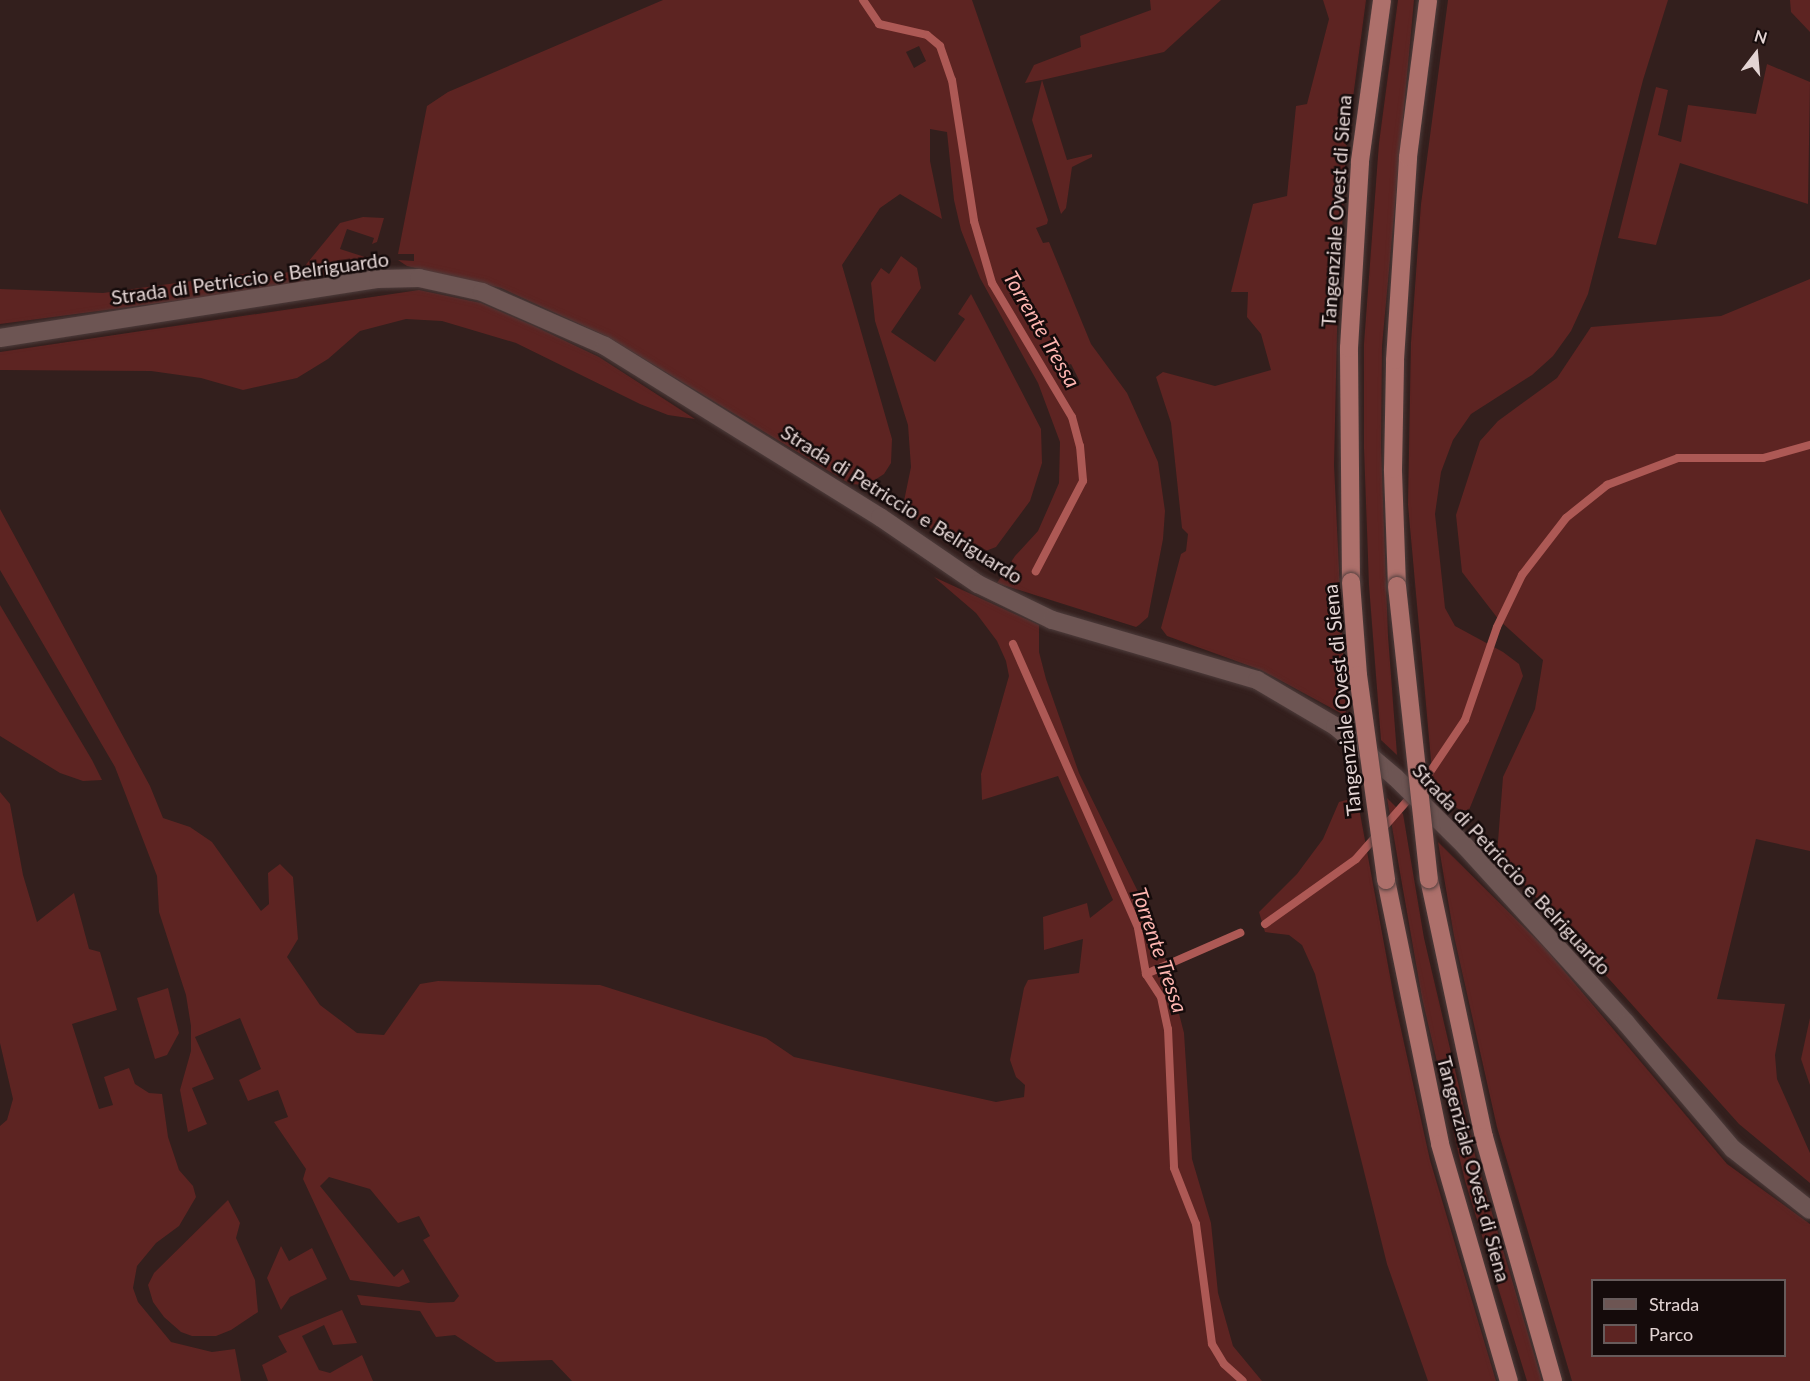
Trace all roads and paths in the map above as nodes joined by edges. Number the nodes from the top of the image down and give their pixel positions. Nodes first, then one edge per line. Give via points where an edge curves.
1 (1382, 0) edge
2 (1428, 0) edge
3 (0, 338) edge
4 (1810, 1210) edge
5 (1509, 1381) edge
6 (1553, 1381) edge

1 - 5 highway, Tangenziale Ovest di Siena, bridge via 1360,162 1351,313 1347,459 1358,675 1386,880 1440,1144
2 - 6 highway, Tangenziale Ovest di Siena, bridge via 1408,157 1395,360 1397,586 1429,879 1484,1137
3 - 4 street, Strada di Petriccio e Belriguardo via 378,279 419,278 482,292 604,346 880,517 978,584 1052,620 1257,680 1335,726 1444,825 1626,1023 1714,1129 1757,1171

